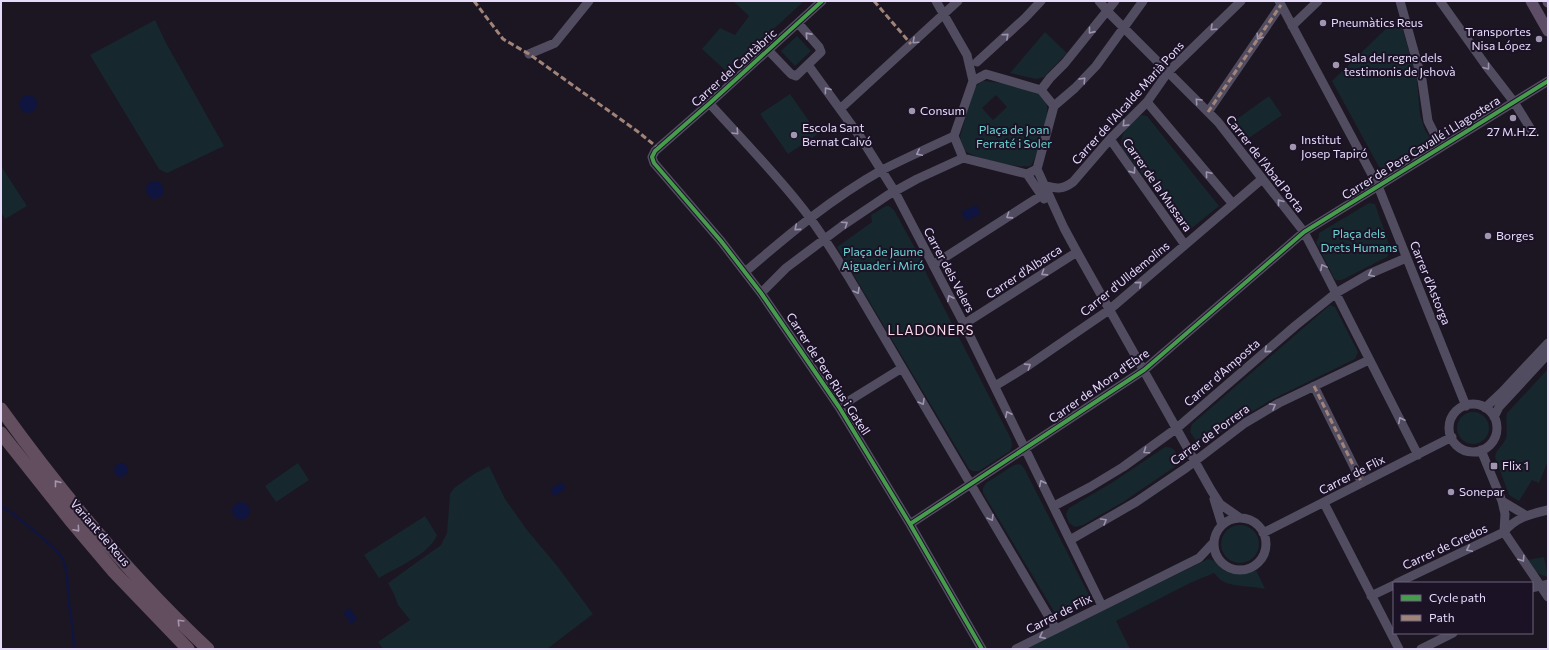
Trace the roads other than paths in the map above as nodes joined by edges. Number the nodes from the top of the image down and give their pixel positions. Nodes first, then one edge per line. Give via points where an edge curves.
1 (589, 1) edge
2 (822, 1) edge
3 (936, 1) edge
4 (958, 1) edge
5 (1041, 1) edge
6 (1099, 1) edge
7 (1115, 1) edge
8 (1143, 1) edge
9 (1241, 1) edge
10 (1318, 1) edge
11 (1400, 1) edge
12 (1440, 1) edge
13 (1531, 1) edge
14 (1280, 3) edge
15 (1108, 11) junction
16 (944, 15) junction
17 (798, 23) junction
18 (1292, 26) junction
19 (1123, 27) junction
20 (1548, 31) edge
21 (768, 50) junction
22 (529, 54) dead end
23 (967, 55) junction
24 (977, 62) junction
25 (808, 65) junction
26 (1168, 72) junction
27 (986, 74) junction
28 (973, 81) junction
29 (1548, 81) edge
30 (1041, 90) junction
31 (1147, 102) junction
32 (1514, 102) junction
33 (710, 104) junction
34 (1054, 106) junction
35 (840, 109) junction
36 (1208, 112) junction
37 (1532, 131) dead end
38 (954, 136) junction
39 (1110, 139) junction
40 (1441, 147) junction
41 (658, 148) joint
42 (963, 158) junction
43 (1037, 168) junction
44 (882, 171) junction
45 (1027, 174) junction
46 (1262, 179) junction
47 (1044, 185) junction
48 (1378, 186) junction
49 (895, 192) junction
50 (1042, 194) junction
51 (1233, 204) junction
52 (809, 218) junction
53 (1064, 228) junction
54 (1304, 232) junction
55 (825, 239) junction
56 (1185, 245) junction
57 (1077, 252) junction
58 (1406, 258) junction
59 (934, 264) junction
60 (745, 272) junction
61 (761, 293) junction
62 (1336, 293) junction
63 (1110, 310) junction
64 (964, 324) junction
65 (1548, 343) edge
66 (1548, 354) edge
67 (1369, 360) junction
68 (902, 368) junction
69 (1144, 370) junction
70 (995, 386) junction
71 (1314, 386) junction
72 (1466, 406) junction
73 (839, 407) junction
74 (1485, 408) junction
75 (1, 409) edge
76 (1494, 417) junction
77 (1177, 428) junction
78 (1, 433) edge
79 (1452, 437) junction
80 (1025, 449) junction
81 (1481, 450) junction
82 (1418, 455) junction
83 (1195, 460) junction
84 (1362, 484) junction
85 (971, 485) junction
86 (1211, 490) junction
87 (1502, 501) junction
88 (1324, 503) junction
89 (1054, 506) junction
90 (1548, 510) edge
91 (1527, 516) junction
92 (1240, 518) junction
93 (910, 524) junction
94 (1222, 525) junction
95 (1504, 532) junction
96 (1263, 533) junction
97 (1070, 540) junction
98 (1214, 542) junction
99 (1218, 557) junction
100 (1199, 558) junction
101 (1399, 582) edge
102 (1393, 585) edge
103 (1540, 586) edge
104 (1371, 596) junction
105 (1548, 598) edge
106 (1102, 606) junction
107 (1056, 629) junction
108 (1451, 634) edge
109 (188, 649) edge
110 (208, 649) edge
111 (982, 649) edge
112 (1016, 649) edge
113 (1399, 649) edge
114 (1421, 649) edge

1 - 22 street via 555,43
2 - 17 street, Carrer del Cantàbric
3 - 16 street
4 - 16 street
24 -> 5 street
6 - 15 street, Carrer de l'Abad Porta
7 - 15 street
8 - 19 street
9 -> 26 street, Carrer de l'Alcalde Marià Pons
10 - 18 street
11 - 40 street via 1422,80 1428,121
12 -> 32 street
13 - 20 main road
14 - 18 street, Carrer d'Astorga
14 -> 36 street
15 - 19 street, Carrer de l'Abad Porta
15 -> 30 street
16 - 23 street
16 -> 35 street
17 - 21 street, Carrer del Cantàbric
25 -> 17 street via 821,52
18 - 48 street, Carrer d'Astorga
19 - 26 street, Carrer de l'Abad Porta
34 -> 19 street via 1096,66
21 - 25 street via 796,76
21 - 33 street, Carrer del Cantàbric
23 - 24 street
23 - 28 street
24 - 27 street
35 -> 25 street, Carrer dels Velers
26 - 31 street, Carrer de l'Alcalde Marià Pons
36 -> 26 street, Carrer de l'Abad Porta
27 - 28 street
27 - 30 street
28 - 38 street
29 - 32 street, Carrer de Pere Cavallé i Llagostera
30 - 34 street
31 -> 39 street, Carrer de l'Alcalde Marià Pons
51 -> 31 street
32 - 37 street
32 - 40 street, Carrer de Pere Cavallé i Llagostera
33 - 41 street, Carrer del Cantàbric
33 -> 52 street
34 - 43 street
35 - 44 street, Carrer dels Velers
36 - 46 street, Carrer de l'Abad Porta
38 - 42 street
38 -> 44 street
39 - 47 street, Carrer de l'Alcalde Marià Pons via 1065,188 1056,189
39 -> 56 street, Carrer de la Mussara
40 - 48 street, Carrer de Pere Cavallé i Llagostera
41 - 60 street, Carrer de Pere Rius i Gatell via 652,157 654,163
42 - 45 street
42 - 49 street
43 - 45 street
43 - 47 street
44 - 49 street, Carrer dels Velers
44 - 52 street
45 - 50 street
46 - 51 street, Carrer d'Ulldemolins
54 -> 46 street, Carrer de l'Abad Porta
47 - 53 street
48 - 54 street, Carrer de Pere Cavallé i Llagostera
48 - 58 street, Carrer d'Astorga
55 -> 49 street via 857,215
49 - 59 street, Carrer dels Velers
50 - 53 street
50 -> 59 street
51 - 56 street, Carrer d'Ulldemolins
52 - 55 street
52 -> 60 street
53 - 57 street
62 -> 54 street, Carrer de l'Abad Porta
54 - 69 street, Carrer de Mora d'Ebre
55 - 61 street via 786,268
55 -> 68 street
63 -> 56 street, Carrer d'Ulldemolins
57 - 63 street
57 -> 64 street, Carrer d'Albarca
58 -> 62 street, Carrer d'Amposta via 1369,274
58 - 72 street, Carrer d'Astorga
64 -> 59 street, Carrer dels Velers
60 - 61 street, Carrer de Pere Rius i Gatell
61 - 73 street, Carrer de Pere Rius i Gatell
62 - 67 street, Carrer de l'Abad Porta
62 -> 77 street, Carrer d'Amposta
63 - 69 street
70 -> 63 street, Carrer d'Ulldemolins
64 - 70 street, Carrer dels Velers
65 - 74 street
66 - 76 street via 1499,407
67 - 71 street, Carrer de Porrera
82 -> 67 street, Carrer de l'Abad Porta
68 - 73 street
68 -> 85 street
69 - 77 street
69 - 80 street, Carrer de Mora d'Ebre
80 -> 70 street, Carrer dels Velers
83 -> 71 street, Carrer de Porrera via 1245,423
71 - 84 street
72 - 74 street
72 - 79 street via 1458,410 1452,419
73 - 93 street, Carrer de Pere Rius i Gatell
74 - 76 street
110 -> 75 highway, Variant de Reus via 122,560 70,499
76 - 81 street via 1496,435 1489,446
77 - 83 street
77 -> 89 street, Carrer d'Amposta via 1123,467
78 -> 109 highway, Variant de Reus via 114,572
79 - 81 street via 1456,445 1463,449
79 - 82 street, Carrer de Flix
80 - 85 street, Carrer de Mora d'Ebre
89 -> 80 street, Carrer dels Velers
81 - 87 street
82 - 84 street, Carrer de Flix
83 - 86 street
97 -> 83 street, Carrer de Porrera via 1136,502
84 - 88 street, Carrer de Flix
85 - 93 street, Carrer de Mora d'Ebre
85 -> 107 street
86 - 92 street via 1220,504
86 - 94 street
87 - 91 street
87 - 95 street via 1505,514
88 - 96 street, Carrer de Flix
88 - 104 street
89 - 97 street, Carrer dels Velers
90 - 91 street, Carrer de Gredos
91 - 95 street, Carrer de Gredos via 1511,524
92 - 94 street
92 - 96 street via 1252,521
93 - 111 street, Carrer de Pere Rius i Gatell
94 - 98 street
95 -> 101 street, Carrer de Gredos
95 -> 103 street
96 - 99 street via 1264,552 1251,567 1240,570 1230,568
97 - 106 street, Carrer dels Velers
98 - 99 street
98 - 100 street, Carrer de Flix
99 - 100 street, Carrer de Flix
100 - 106 street, Carrer de Flix
102 - 104 street, Carrer de Gredos
103 - 105 street
104 - 113 street
106 - 107 street, Carrer de Flix
107 -> 112 street, Carrer de Flix
108 - 114 street

